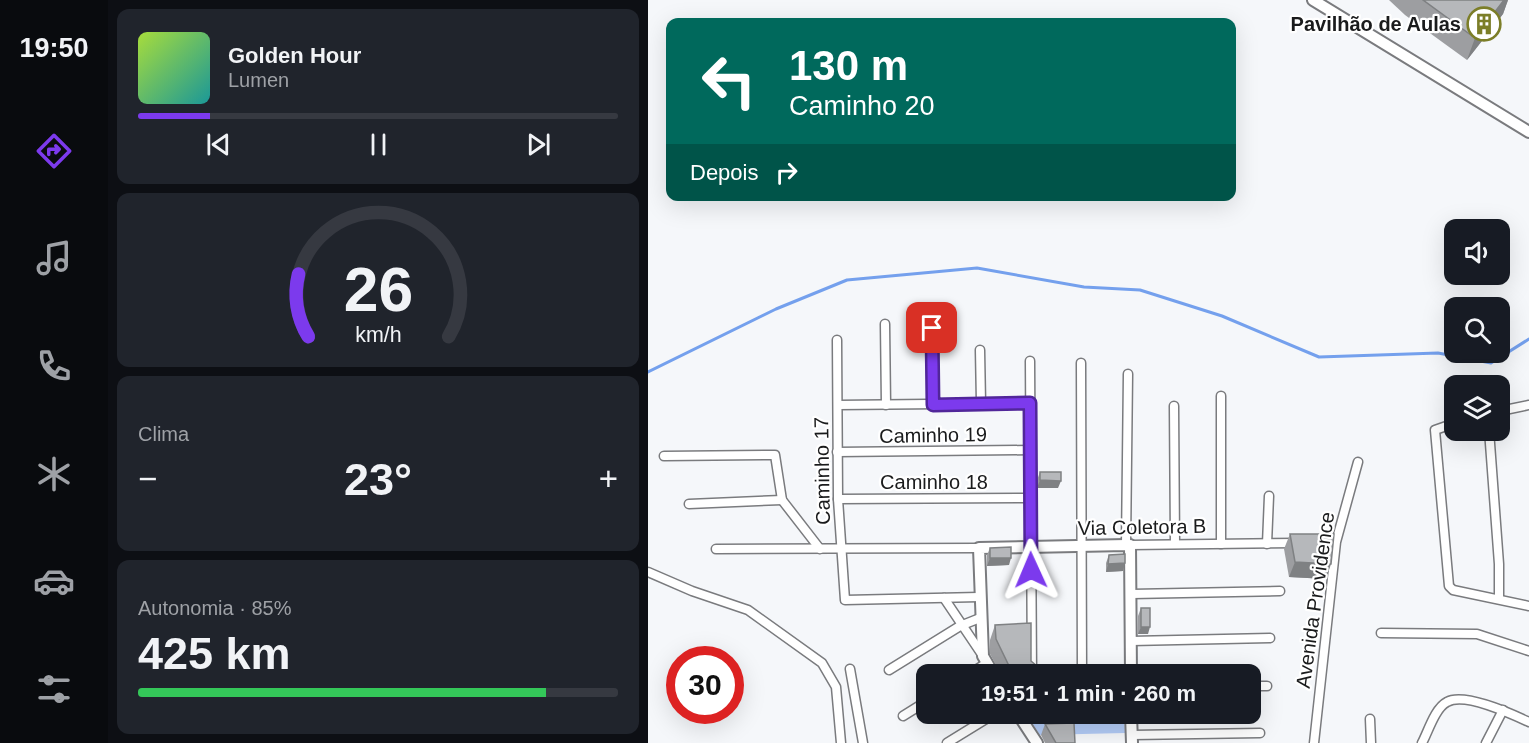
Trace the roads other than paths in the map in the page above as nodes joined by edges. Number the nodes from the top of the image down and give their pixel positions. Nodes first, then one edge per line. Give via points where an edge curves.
1 (1313, 0) edge
2 (1529, 132) edge
3 (885, 324) dead end
4 (932, 328) dead end
5 (837, 340) dead end
6 (980, 350) dead end
7 (1030, 361) dead end
8 (1081, 363) dead end
9 (1128, 374) dead end
10 (1221, 396) dead end
11 (1030, 403) junction
12 (981, 404) junction
13 (838, 405) junction
14 (886, 405) junction
15 (933, 405) junction
16 (1529, 405) edge
17 (1174, 406) dead end
18 (1510, 409) edge
19 (1444, 426) edge
20 (1490, 441) edge
21 (1030, 450) junction
22 (837, 452) junction
23 (664, 456) dead end
24 (1358, 462) dead end
25 (1269, 496) dead end
26 (1030, 498) junction
27 (838, 499) junction
28 (782, 500) junction
29 (689, 504) dead end
30 (1325, 542) edge
31 (1336, 542) junction
32 (1302, 543) edge
33 (1174, 544) junction
34 (1221, 544) junction
35 (1267, 544) junction
36 (1079, 545) junction
37 (1128, 545) junction
38 (1030, 547) junction
39 (979, 548) junction
40 (716, 549) dead end
41 (820, 549) junction
42 (840, 549) junction
43 (648, 572) edge
44 (1280, 591) dead end
45 (1132, 594) junction
46 (979, 597) junction
47 (944, 598) junction
48 (1499, 598) junction
49 (1529, 606) edge
50 (980, 618) junction
51 (960, 626) junction
52 (1382, 633) dead end
53 (1270, 638) dead end
54 (1131, 641) junction
55 (1529, 651) edge
56 (985, 660) junction
57 (980, 664) edge
58 (987, 664) edge
59 (1032, 664) edge
60 (1082, 664) edge
61 (1131, 664) edge
62 (850, 669) dead end
63 (889, 670) dead end
64 (1261, 686) edge
65 (1267, 686) dead end
66 (916, 708) edge
67 (1503, 710) junction
68 (903, 716) dead end
69 (1370, 719) dead end
70 (1529, 722) edge
71 (978, 724) edge
72 (1025, 724) edge
73 (1131, 724) edge
74 (1260, 733) dead end
75 (1132, 739) edge
76 (841, 743) edge
77 (863, 743) edge
78 (947, 743) edge
79 (1037, 743) edge
80 (1314, 743) edge
81 (1371, 743) edge
82 (1422, 743) edge
83 (1486, 743) edge

1 - 2 street
3 - 14 street
4 - 15 street
5 - 13 street, Caminho 17
6 - 12 street
7 - 11 street
8 - 36 street
9 - 37 street
10 - 34 street
11 - 12 street
11 - 21 street
12 - 15 street
13 - 14 street
13 - 22 street, Caminho 17
14 - 15 street
16 - 18 street
17 - 33 street
19 - 48 street via 1435,429 1448,582 1453,590
20 - 48 street
21 - 22 street, Caminho 19
21 - 26 street
22 - 27 street, Caminho 17
23 - 28 street via 775,455
24 - 31 street, Avenida Providence
25 - 35 street
26 - 27 street, Caminho 18
26 - 38 street
27 - 42 street, Caminho 17
28 - 29 street
28 - 41 street
30 - 31 street
31 - 80 street, Avenida Providence
32 - 35 street, Via Coletora B
33 - 34 street, Via Coletora B
33 - 37 street, Via Coletora B
34 - 35 street, Via Coletora B
36 - 37 street, Via Coletora B
36 - 38 street, Via Coletora B
36 - 60 street
37 - 45 street
38 - 39 street, Via Coletora B
38 - 59 street
39 - 42 street, Via Coletora B
39 - 46 street
40 - 41 street, Via Coletora B
41 - 42 street, Via Coletora B
42 - 47 street, Caminho 17 via 845,600
43 - 76 street via 748,610 822,663 836,687
44 - 45 street
45 - 54 street
46 - 47 street
46 - 50 street
47 - 51 street
48 - 49 street
50 - 51 street
50 - 56 street
51 - 56 street
51 - 63 street
52 - 55 street via 1477,634
53 - 54 street
54 - 61 street
56 - 57 street
56 - 58 street
62 - 77 street
64 - 65 street
66 - 68 street
67 - 70 street
67 - 82 street via 1457,700 1443,706
67 - 83 street
69 - 81 street
71 - 78 street
72 - 79 street
73 - 75 street
74 - 75 street

